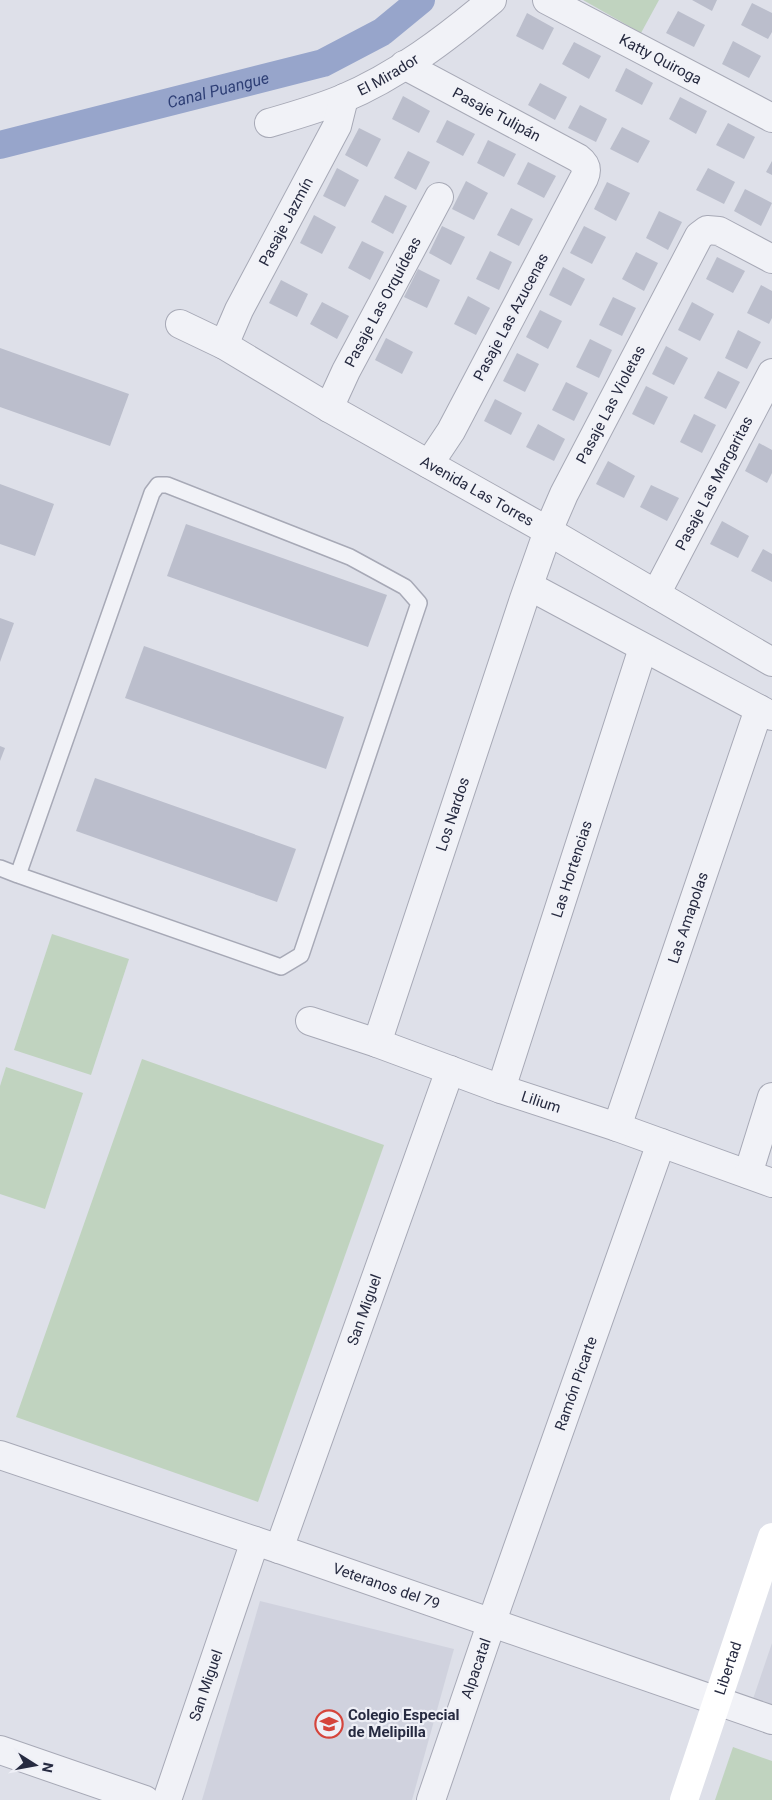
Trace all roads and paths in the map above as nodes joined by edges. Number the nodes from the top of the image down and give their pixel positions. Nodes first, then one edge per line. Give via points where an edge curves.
1 (492, 0) edge
2 (547, 0) edge
3 (404, 65) junction
4 (344, 98) junction
5 (772, 118) edge
6 (269, 123) dead end
7 (586, 167) joint
8 (439, 197) dead end
9 (772, 259) edge
10 (180, 324) dead end
11 (224, 345) junction
12 (772, 373) edge
13 (329, 408) junction
14 (429, 464) junction
15 (548, 531) junction
16 (529, 586) junction
17 (656, 594) junction
18 (643, 648) junction
19 (771, 658) edge
20 (765, 713) edge
21 (0, 868) edge
22 (18, 875) junction
23 (310, 1021) dead end
24 (377, 1043) junction
25 (450, 1070) junction
26 (501, 1089) junction
27 (772, 1096) edge
28 (617, 1127) junction
29 (661, 1143) junction
30 (760, 1179) edge
31 (0, 1455) edge
32 (772, 1537) edge
33 (267, 1545) junction
34 (491, 1623) junction
35 (717, 1701) junction
36 (772, 1720) edge
37 (0, 1750) edge
38 (145, 1800) edge
39 (167, 1800) edge
40 (431, 1800) edge
41 (684, 1800) edge

1 - 3 street, El Mirador
2 - 5 street, Katty Quiroga
3 - 4 street, El Mirador
3 - 7 street, Pasaje Tulipán via 578,158
4 - 6 street, El Mirador
4 - 11 street, Pasaje Jazmín via 337,126 239,310
7 - 14 street, Pasaje Las Azucenas via 584,178 452,430
8 - 13 street, Pasaje Las Orquídeas
9 - 15 street, Pasaje Las Violetas via 719,231 707,230 699,236 564,494
10 - 11 street, Avenida Las Torres
11 - 13 street, Avenida Las Torres
12 - 17 street, Pasaje Las Margaritas
13 - 14 street, Avenida Las Torres
14 - 15 street, Avenida Las Torres
15 - 16 street, Pasaje Las Violetas
15 - 17 street, Avenida Las Torres
16 - 18 street
16 - 24 street, Los Nardos
17 - 19 street, Avenida Las Torres
18 - 20 street
18 - 26 street, Las Hortencias
20 - 28 street, Las Amapolas
21 - 22 lane
22 - 22 lane via 281,967 301,956 419,603 405,587 350,557 167,485 158,485 152,493
23 - 24 street, Lilium
24 - 25 street, Lilium
25 - 26 street, Lilium
25 - 33 street, San Miguel
26 - 28 street, Lilium
27 - 30 street
28 - 29 street, Lilium
29 - 30 street, Lilium
29 - 34 street, Ramón Picarte
31 - 33 street, Veteranos del 79
32 - 35 main road, Libertad
33 - 34 street, Veteranos del 79
33 - 39 street, San Miguel
34 - 35 street, Veteranos del 79
34 - 40 street, Alpacatal
35 - 36 street, Veteranos del 79
35 - 41 main road, Libertad
37 - 38 street

